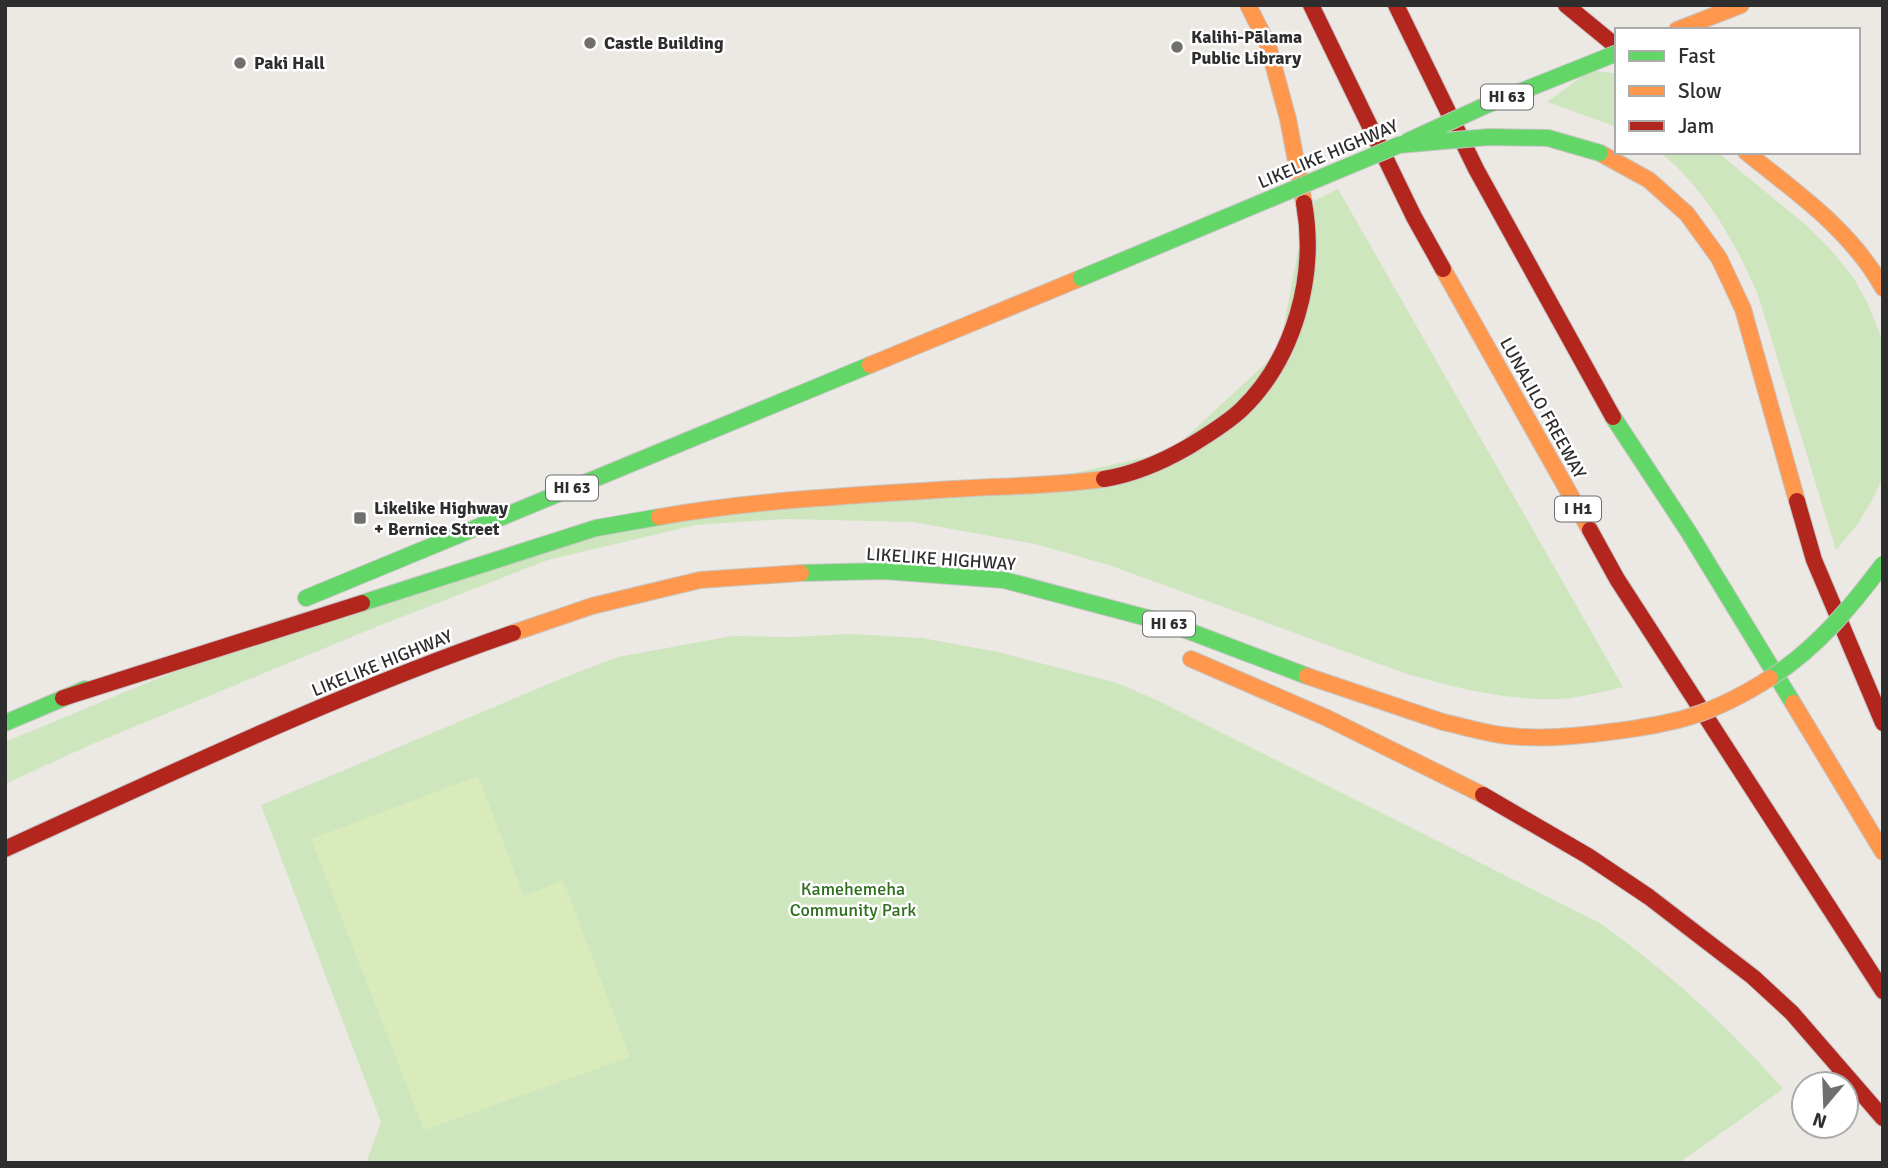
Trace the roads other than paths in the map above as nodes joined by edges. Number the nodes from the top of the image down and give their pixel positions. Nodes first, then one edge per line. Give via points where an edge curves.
1 (1248, 5) edge
2 (1311, 5) edge
3 (1396, 5) edge
4 (1566, 5) edge
5 (1740, 6) edge
6 (1682, 28) edge
7 (1615, 45) edge
8 (1615, 54) edge
9 (1399, 145) junction
10 (1748, 154) edge
11 (1883, 288) edge
12 (1883, 564) edge
13 (884, 571) junction
14 (287, 606) dead end
15 (1079, 617) dead end
16 (237, 626) dead end
17 (1177, 653) dead end
18 (63, 698) junction
19 (5, 723) edge
20 (1883, 723) edge
21 (5, 849) edge
22 (1883, 852) edge
23 (1883, 990) edge
24 (1883, 1118) edge

1 - 18 main road via 1268,45 1288,119 1305,210 1307,270 1296,324 1273,370 1241,410 1159,464 1061,485 709,508 596,528
2 - 23 main road, LUNALILO FREEWAY / I H1 via 1414,217 1618,579
3 - 22 main road via 1476,169 1607,408 1688,531
4 - 7 main road
5 - 6 main road
8 - 9 main road, LIKELIKE HIGHWAY / HI 63, bridge
9 - 14 main road, LIKELIKE HIGHWAY / HI 63, bridge
9 - 20 main road, bridge via 1489,136 1548,138 1600,153 1649,180 1687,214 1719,258 1743,309 1814,559
10 - 11 main road via 1824,216 1854,246
12 - 13 main road, LIKELIKE HIGHWAY / HI 63, bridge via 1834,627 1801,656 1729,702 1689,719 1564,738 1501,735 1443,722 1170,624 1004,580
13 - 15 main road via 982,587
13 - 21 main road, LIKELIKE HIGHWAY / HI 63 via 700,580 592,606 458,652 358,693
16 - 18 main road
17 - 24 main road via 1386,745 1586,853 1777,998
18 - 19 main road

